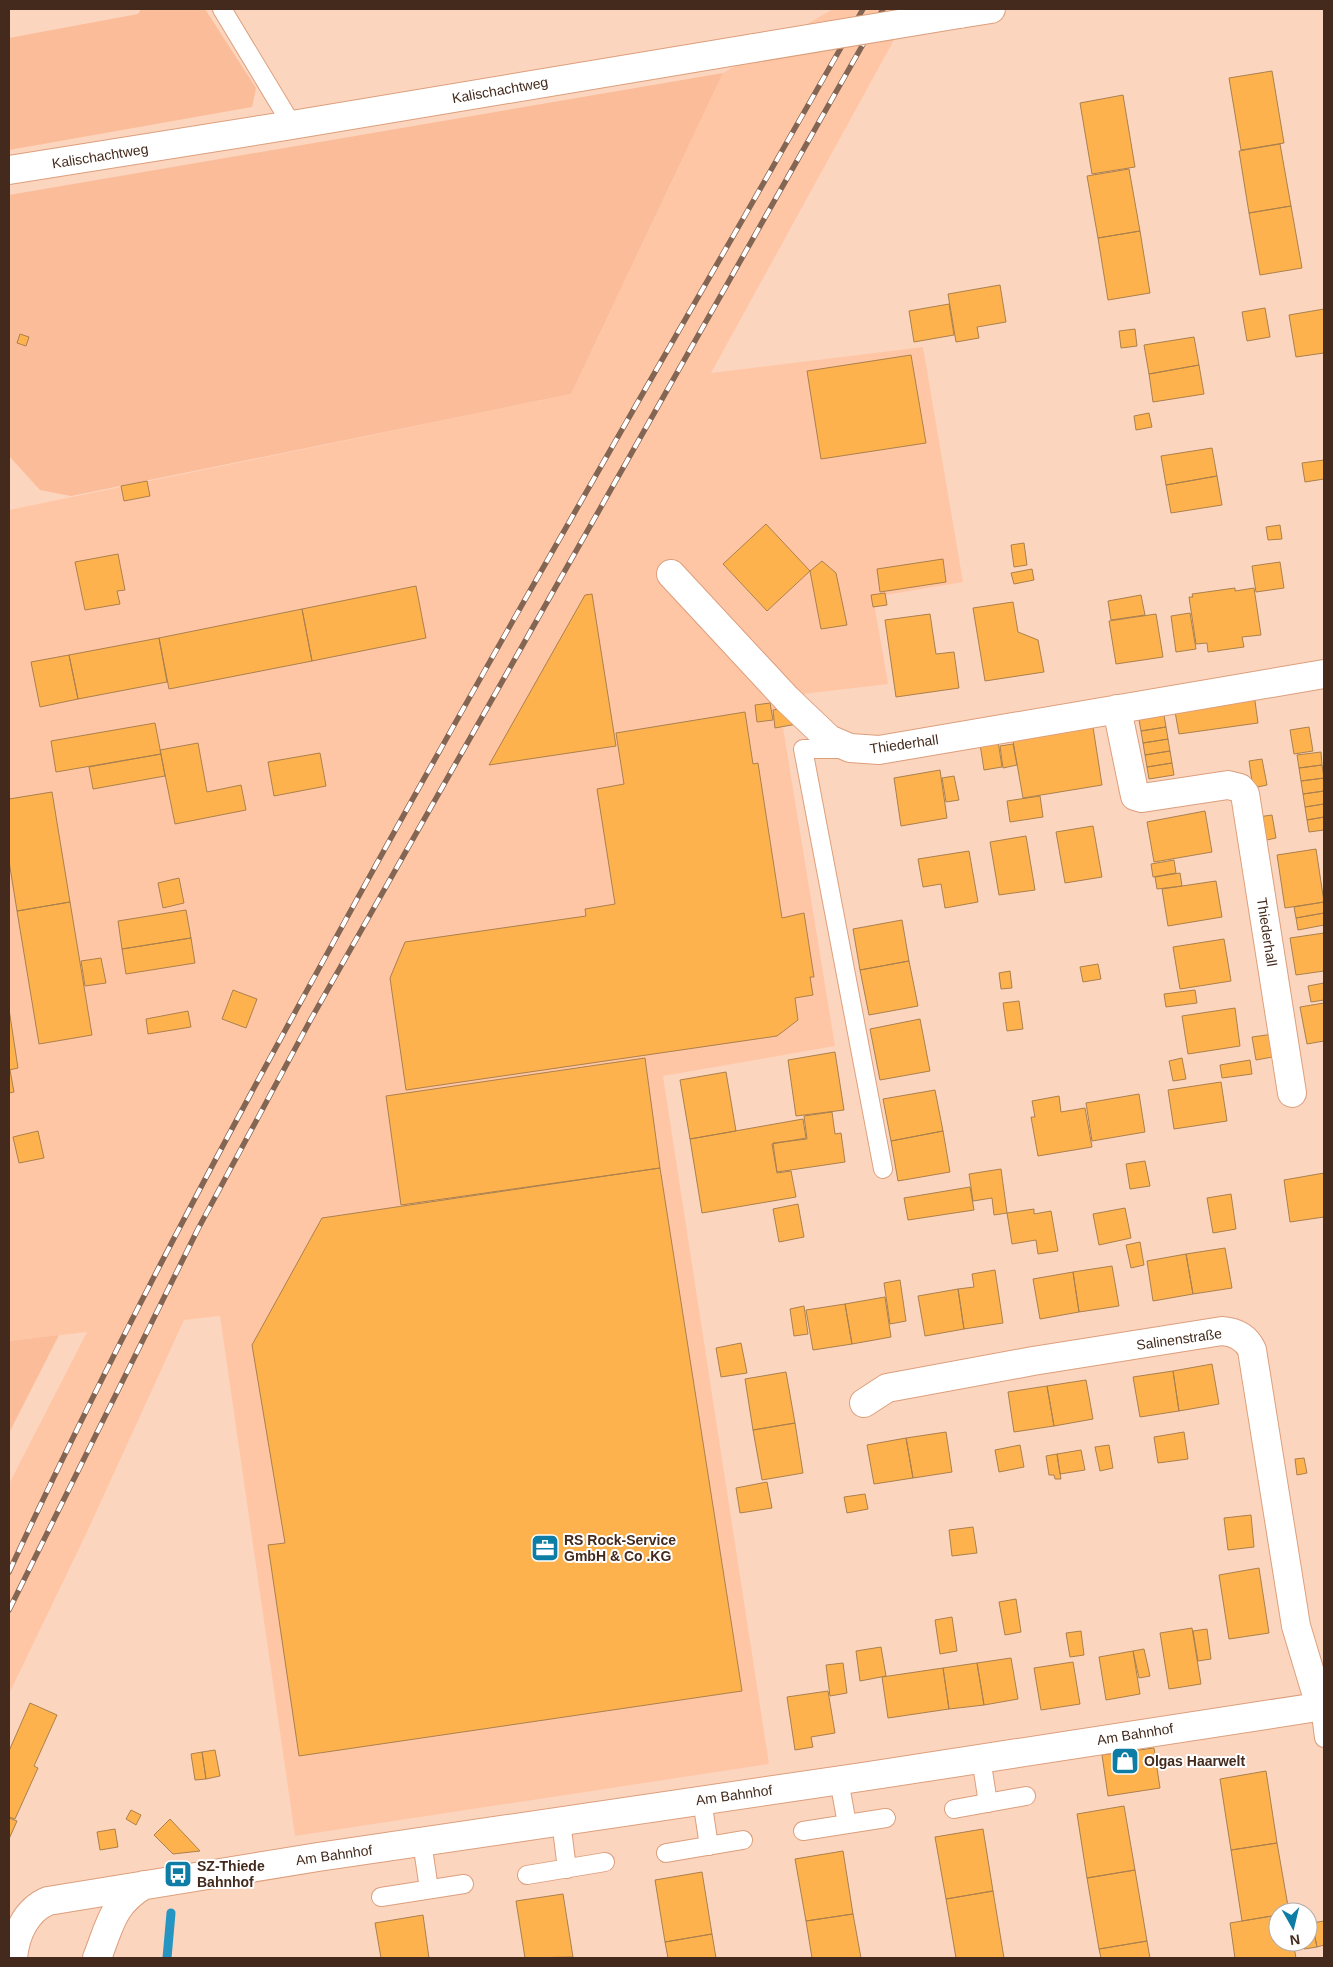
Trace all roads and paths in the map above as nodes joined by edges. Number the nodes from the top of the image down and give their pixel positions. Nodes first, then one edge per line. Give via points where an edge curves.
1 (222, 9) edge
2 (991, 9) edge
3 (292, 125) junction
4 (9, 170) edge
5 (672, 574) dead end
6 (1324, 674) edge
7 (1117, 710) junction
8 (858, 750) junction
9 (1292, 1093) dead end
10 (883, 1169) dead end
11 (864, 1403) dead end
12 (1322, 1706) edge
13 (1324, 1738) edge
14 (981, 1758) junction
15 (839, 1780) junction
16 (1026, 1796) dead end
17 (702, 1800) junction
18 (988, 1803) junction
19 (954, 1808) dead end
20 (886, 1818) dead end
21 (560, 1821) junction
22 (847, 1824) junction
23 (802, 1831) dead end
24 (743, 1840) dead end
25 (422, 1842) junction
26 (708, 1846) junction
27 (666, 1853) dead end
28 (605, 1862) dead end
29 (567, 1868) junction
30 (527, 1875) dead end
31 (464, 1884) dead end
32 (144, 1885) junction
33 (428, 1889) junction
34 (381, 1897) dead end
35 (13, 1958) edge
36 (97, 1958) edge

1 - 3 lane
2 - 3 street, Kalischachtweg, bridge
3 - 4 street, Kalischachtweg
5 - 8 street, Thiederhall via 829,740
6 - 7 street, Thiederhall
7 - 8 street, Thiederhall via 879,750
7 - 9 street, Thiederhall via 1135,796 1142,798 1228,784 1240,788 1245,794
8 - 10 lane via 803,749
11 - 12 street, Salinenstraße via 887,1388 1033,1361 1222,1331 1244,1338 1252,1350 1296,1626
12 - 13 lane
12 - 14 street, Am Bahnhof
14 - 15 street, Am Bahnhof
14 - 18 lane
15 - 17 street, Am Bahnhof
15 - 22 lane
16 - 18 lane
17 - 21 street, Am Bahnhof
17 - 26 lane
18 - 19 lane
20 - 22 lane
21 - 25 street, Am Bahnhof
21 - 29 lane
22 - 23 lane
24 - 26 lane
25 - 32 street, Am Bahnhof
25 - 33 lane
26 - 27 lane
28 - 29 lane
29 - 30 lane
31 - 33 lane
32 - 35 street, Am Bahnhof via 40,1904 32,1910 22,1927
32 - 36 street, Am Bahnhof via 130,1893 118,1906
33 - 34 lane

